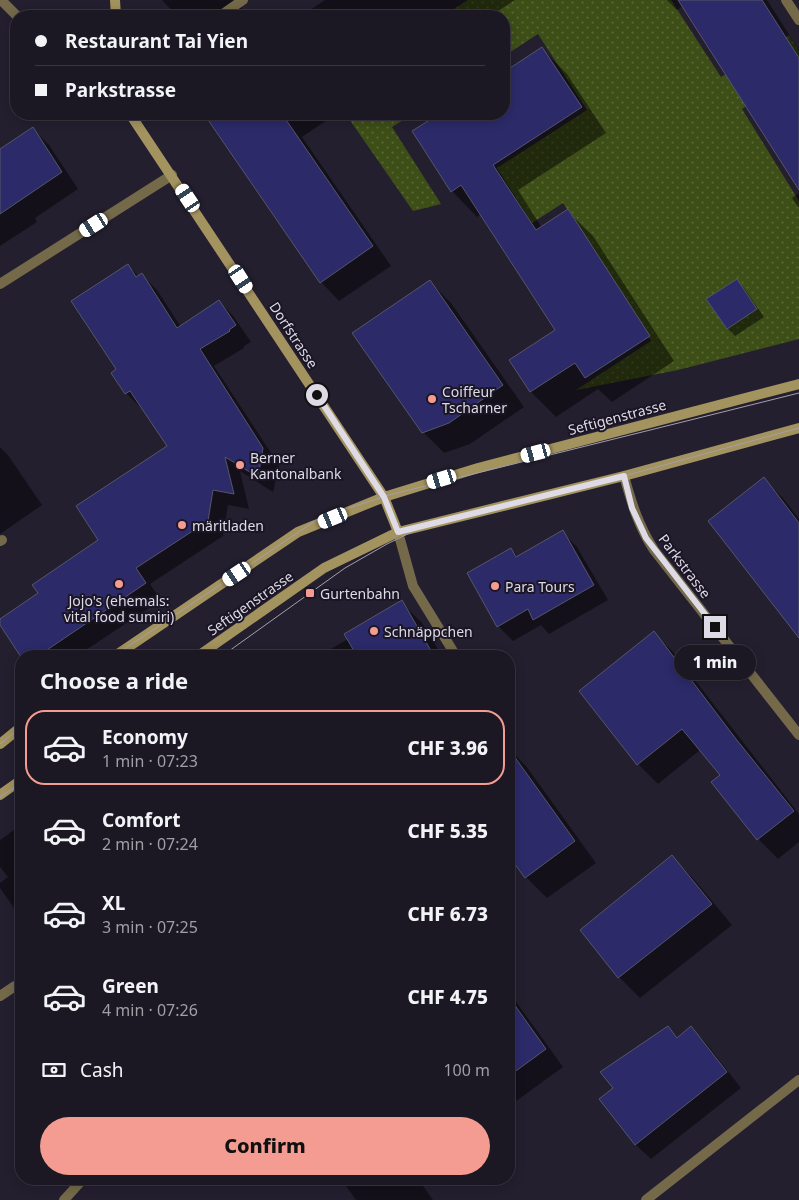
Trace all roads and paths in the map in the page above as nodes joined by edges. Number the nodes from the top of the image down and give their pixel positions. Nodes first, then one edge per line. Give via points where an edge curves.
1 (1, 0) edge
2 (242, 0) edge
3 (786, 0) edge
4 (11, 10) edge
5 (228, 10) edge
6 (799, 20) edge
7 (134, 120) edge
8 (172, 175) junction
9 (0, 284) edge
10 (799, 384) edge
11 (799, 428) edge
12 (624, 476) junction
13 (384, 497) junction
14 (398, 532) junction
15 (124, 650) edge
16 (207, 650) edge
17 (452, 650) edge
18 (15, 732) edge
19 (799, 735) edge
20 (0, 744) edge
21 (15, 784) edge
22 (0, 795) edge
23 (15, 986) dead end
24 (0, 996) edge
25 (799, 1080) edge
26 (78, 1185) edge
27 (64, 1200) edge
28 (646, 1200) edge

1 - 4 street
2 - 5 street
3 - 6 street
7 - 8 main road, Dorfstrasse
8 - 9 street
8 - 13 main road, Dorfstrasse
10 - 13 main road, Seftigenstrasse via 478,468
11 - 12 main road, Seftigenstrasse
12 - 14 main road, Seftigenstrasse
12 - 19 street, Parkstrasse via 632,508 654,550
13 - 14 main road
13 - 15 main road, Seftigenstrasse via 298,532
14 - 16 main road, Seftigenstrasse via 324,568
14 - 17 street via 413,586
18 - 20 main road
21 - 22 main road
23 - 24 street
25 - 28 street
26 - 27 street

